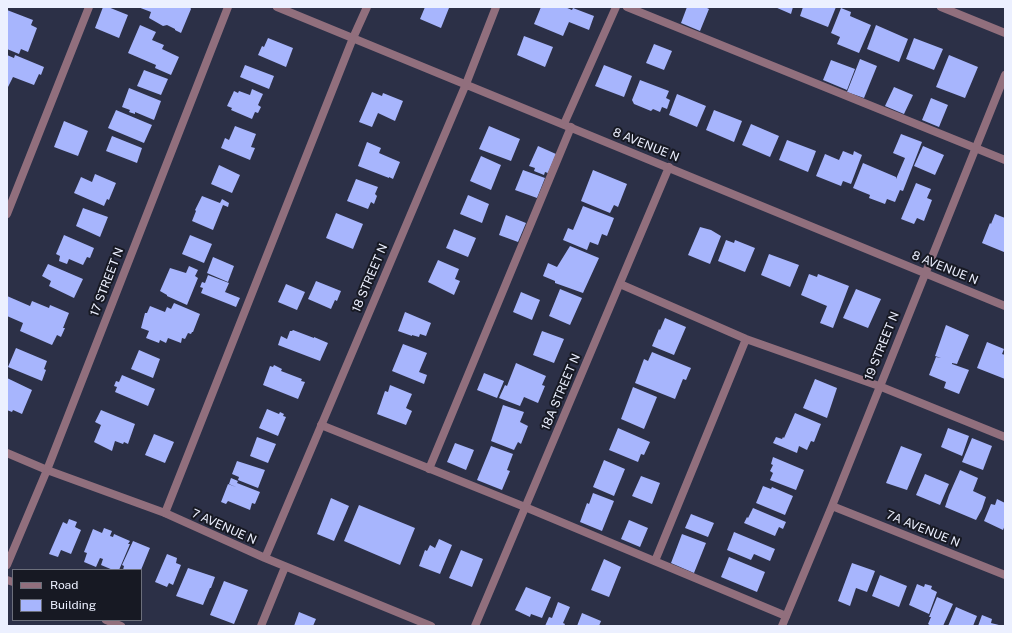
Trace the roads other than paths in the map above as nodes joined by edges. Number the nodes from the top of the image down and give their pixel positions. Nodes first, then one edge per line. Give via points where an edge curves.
1 (89, 7) edge
2 (228, 7) edge
3 (277, 7) edge
4 (367, 7) edge
5 (496, 7) edge
6 (616, 7) edge
7 (627, 7) edge
8 (940, 7) edge
9 (1005, 34) edge
10 (353, 38) junction
11 (1005, 75) edge
12 (466, 84) junction
13 (568, 126) junction
14 (975, 148) junction
15 (1005, 160) edge
16 (669, 167) junction
17 (7, 214) edge
18 (925, 273) junction
19 (620, 284) junction
20 (1005, 306) edge
21 (746, 339) junction
22 (879, 386) junction
23 (321, 425) junction
24 (1005, 437) edge
25 (7, 453) edge
26 (429, 468) junction
27 (47, 470) junction
28 (832, 506) junction
29 (525, 507) junction
30 (165, 513) junction
31 (265, 558) junction
32 (655, 561) junction
33 (7, 565) edge
34 (285, 566) junction
35 (1005, 575) edge
36 (786, 616) junction
37 (108, 621) edge
38 (121, 626) edge
39 (260, 626) edge
40 (431, 626) edge
41 (475, 626) edge
42 (783, 626) edge

1 - 17 street
2 - 27 street, 17 STREET N
3 - 10 street, 8 AVENUE N
4 - 10 street
5 - 12 street, 18 STREET N
6 - 13 street
7 - 14 street
8 - 9 street
10 - 12 street, 8 AVENUE N
10 - 30 street
11 - 14 street, 19 STREET N
12 - 13 street, 8 AVENUE N
12 - 23 street, 18 STREET N
13 - 16 street, 8 AVENUE N
13 - 26 street
14 - 15 street
14 - 18 street, 19 STREET N
16 - 18 street, 8 AVENUE N
16 - 19 street, 18A STREET N
18 - 20 street, 8 AVENUE N
18 - 22 street, 19 STREET N
19 - 21 street
19 - 29 street, 18A STREET N
21 - 22 street
21 - 32 street
22 - 24 street
22 - 28 street, 19 STREET N
23 - 26 street
23 - 31 street, 18 STREET N
25 - 27 street, 7 AVENUE N
26 - 29 street
27 - 30 street, 7 AVENUE N
27 - 33 street, 17 STREET N
28 - 35 street, 7A AVENUE N
28 - 36 street, 19 STREET N
29 - 32 street
29 - 41 street, 18A STREET N
30 - 31 street, 7 AVENUE N
31 - 34 street, 7 AVENUE N
32 - 36 street
34 - 39 street
34 - 40 street, 7 AVENUE N
36 - 42 street, 19 STREET N
37 - 38 street

